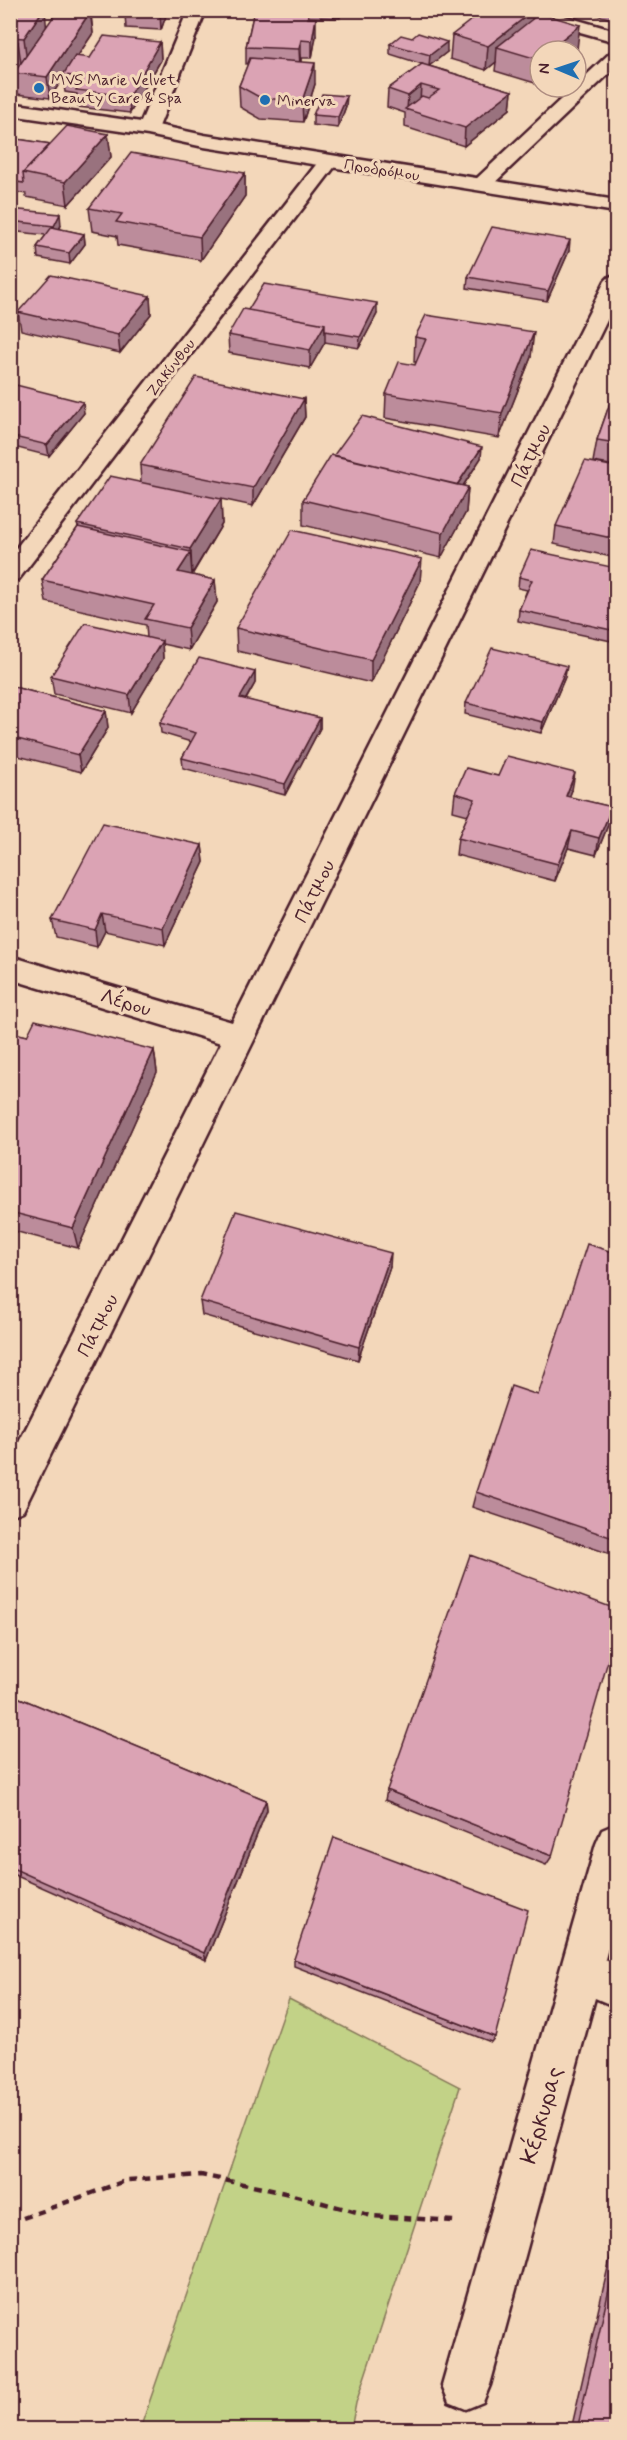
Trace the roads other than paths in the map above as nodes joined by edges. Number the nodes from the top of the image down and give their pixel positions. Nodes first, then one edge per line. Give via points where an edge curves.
1 (197, 10) edge
2 (522, 10) edge
3 (616, 37) edge
4 (616, 57) edge
5 (10, 109) edge
6 (10, 120) edge
7 (148, 129) junction
8 (329, 161) junction
9 (481, 185) junction
10 (616, 206) edge
11 (616, 281) edge
12 (10, 573) edge
13 (10, 967) edge
14 (242, 1037) junction
15 (10, 1499) edge
16 (616, 1844) edge
17 (599, 1978) edge
18 (466, 2385) dead end

1 - 7 street
2 - 3 street
4 - 9 street
5 - 7 street, Προδρόμου
6 - 7 street, Προδρόμου via 97,134
7 - 8 street, Προδρόμου
8 - 9 street, Προδρόμου
8 - 12 street, Ζακύνθου
9 - 10 street, Προδρόμου
11 - 14 street, Πάτμου
13 - 14 street, Λέρου
14 - 15 street, Πάτμου
16 - 17 street, Κέρκυρας
17 - 18 street, Κέρκυρας via 509,2231

